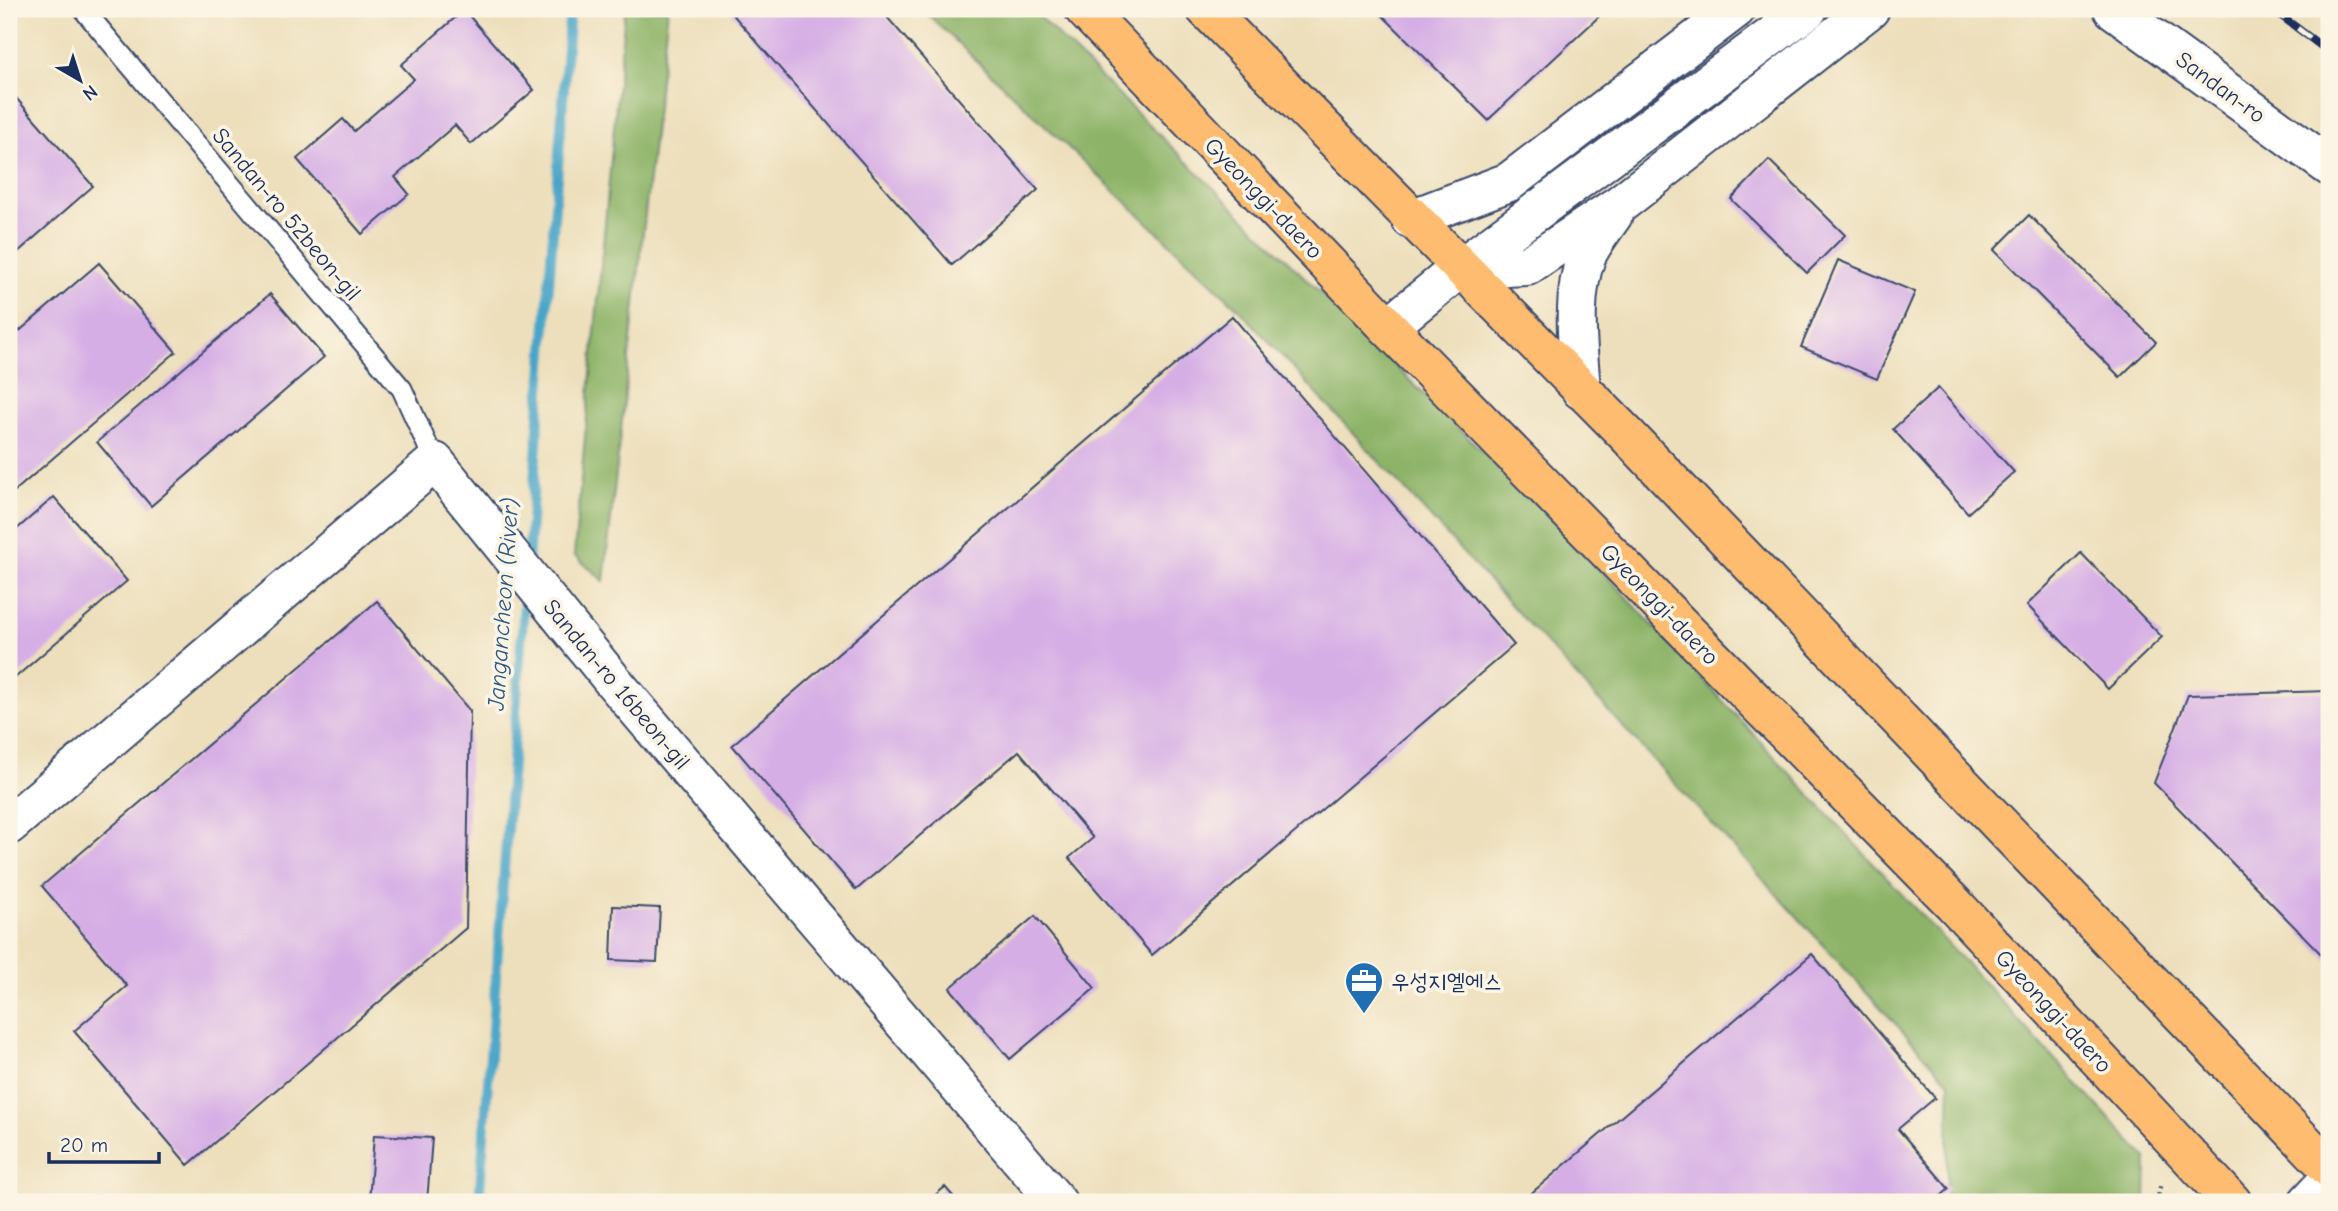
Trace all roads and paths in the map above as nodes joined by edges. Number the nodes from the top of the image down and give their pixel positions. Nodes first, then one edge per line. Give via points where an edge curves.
1 (83, 9) edge
2 (1084, 9) edge
3 (1206, 9) edge
4 (1735, 9) edge
5 (1808, 9) edge
6 (1870, 9) edge
7 (2113, 9) edge
8 (2329, 166) edge
9 (1620, 204) junction
10 (1412, 219) junction
11 (1459, 269) junction
12 (1388, 327) junction
13 (1581, 390) junction
14 (435, 462) junction
15 (9, 825) edge
16 (2329, 1168) edge
17 (2329, 1180) edge
18 (1057, 1202) edge
19 (2232, 1202) edge
20 (2308, 1202) edge

1 - 14 lane, Sandan-ro 52beon-gil via 402,389
2 - 12 main road, Gyeonggi-daero
3 - 10 main road
4 - 10 street via 1509,182
5 - 11 street
6 - 9 street
7 - 8 street, Sandan-ro
9 - 11 street via 1527,266
9 - 13 street via 1587,256 1579,287
10 - 11 main road
11 - 12 street
11 - 13 main road
12 - 19 main road, Gyeonggi-daero via 1954,904
13 - 16 main road
14 - 15 street
14 - 18 street, Sandan-ro 16beon-gil via 613,681
17 - 20 street

